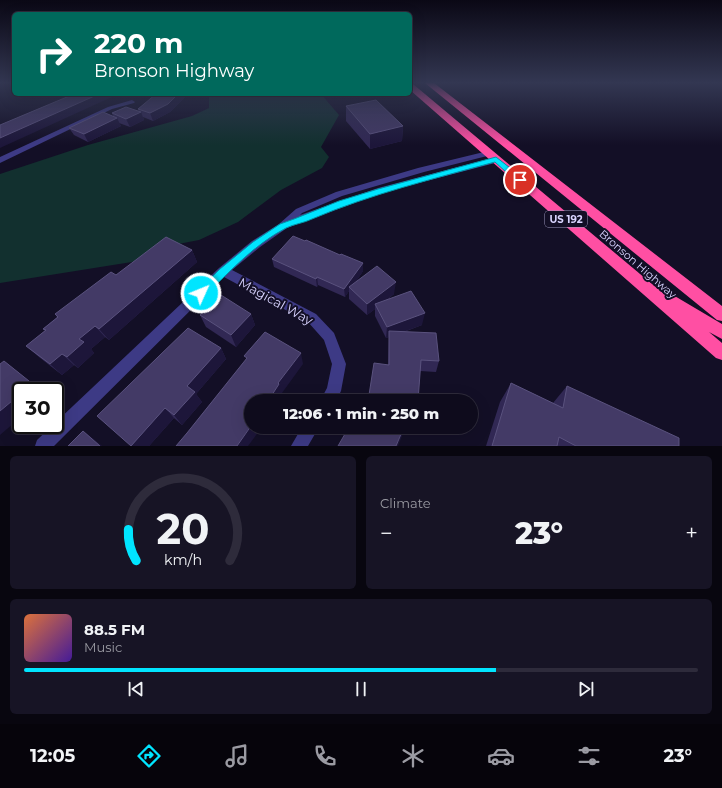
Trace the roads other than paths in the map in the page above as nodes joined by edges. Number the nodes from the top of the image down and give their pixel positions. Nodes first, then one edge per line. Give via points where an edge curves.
1 (125, 104) edge
2 (431, 104) edge
3 (455, 104) edge
4 (492, 156) junction
5 (0, 160) edge
6 (223, 272) junction
7 (641, 283) junction
8 (722, 315) edge
9 (722, 332) edge
10 (722, 353) edge
11 (332, 394) edge
12 (307, 434) edge
13 (42, 446) edge
14 (299, 446) edge

1 - 5 street via 110,108
2 - 4 highway, Bronson Highway / US 192
3 - 8 highway, Bronson Highway / US 192
4 - 6 street via 367,195 284,226 256,244
4 - 7 highway, Bronson Highway / US 192
6 - 11 street, Magical Way via 312,318 329,337 339,364
6 - 13 street
7 - 9 highway
7 - 10 highway, Bronson Highway / US 192
12 - 14 street

